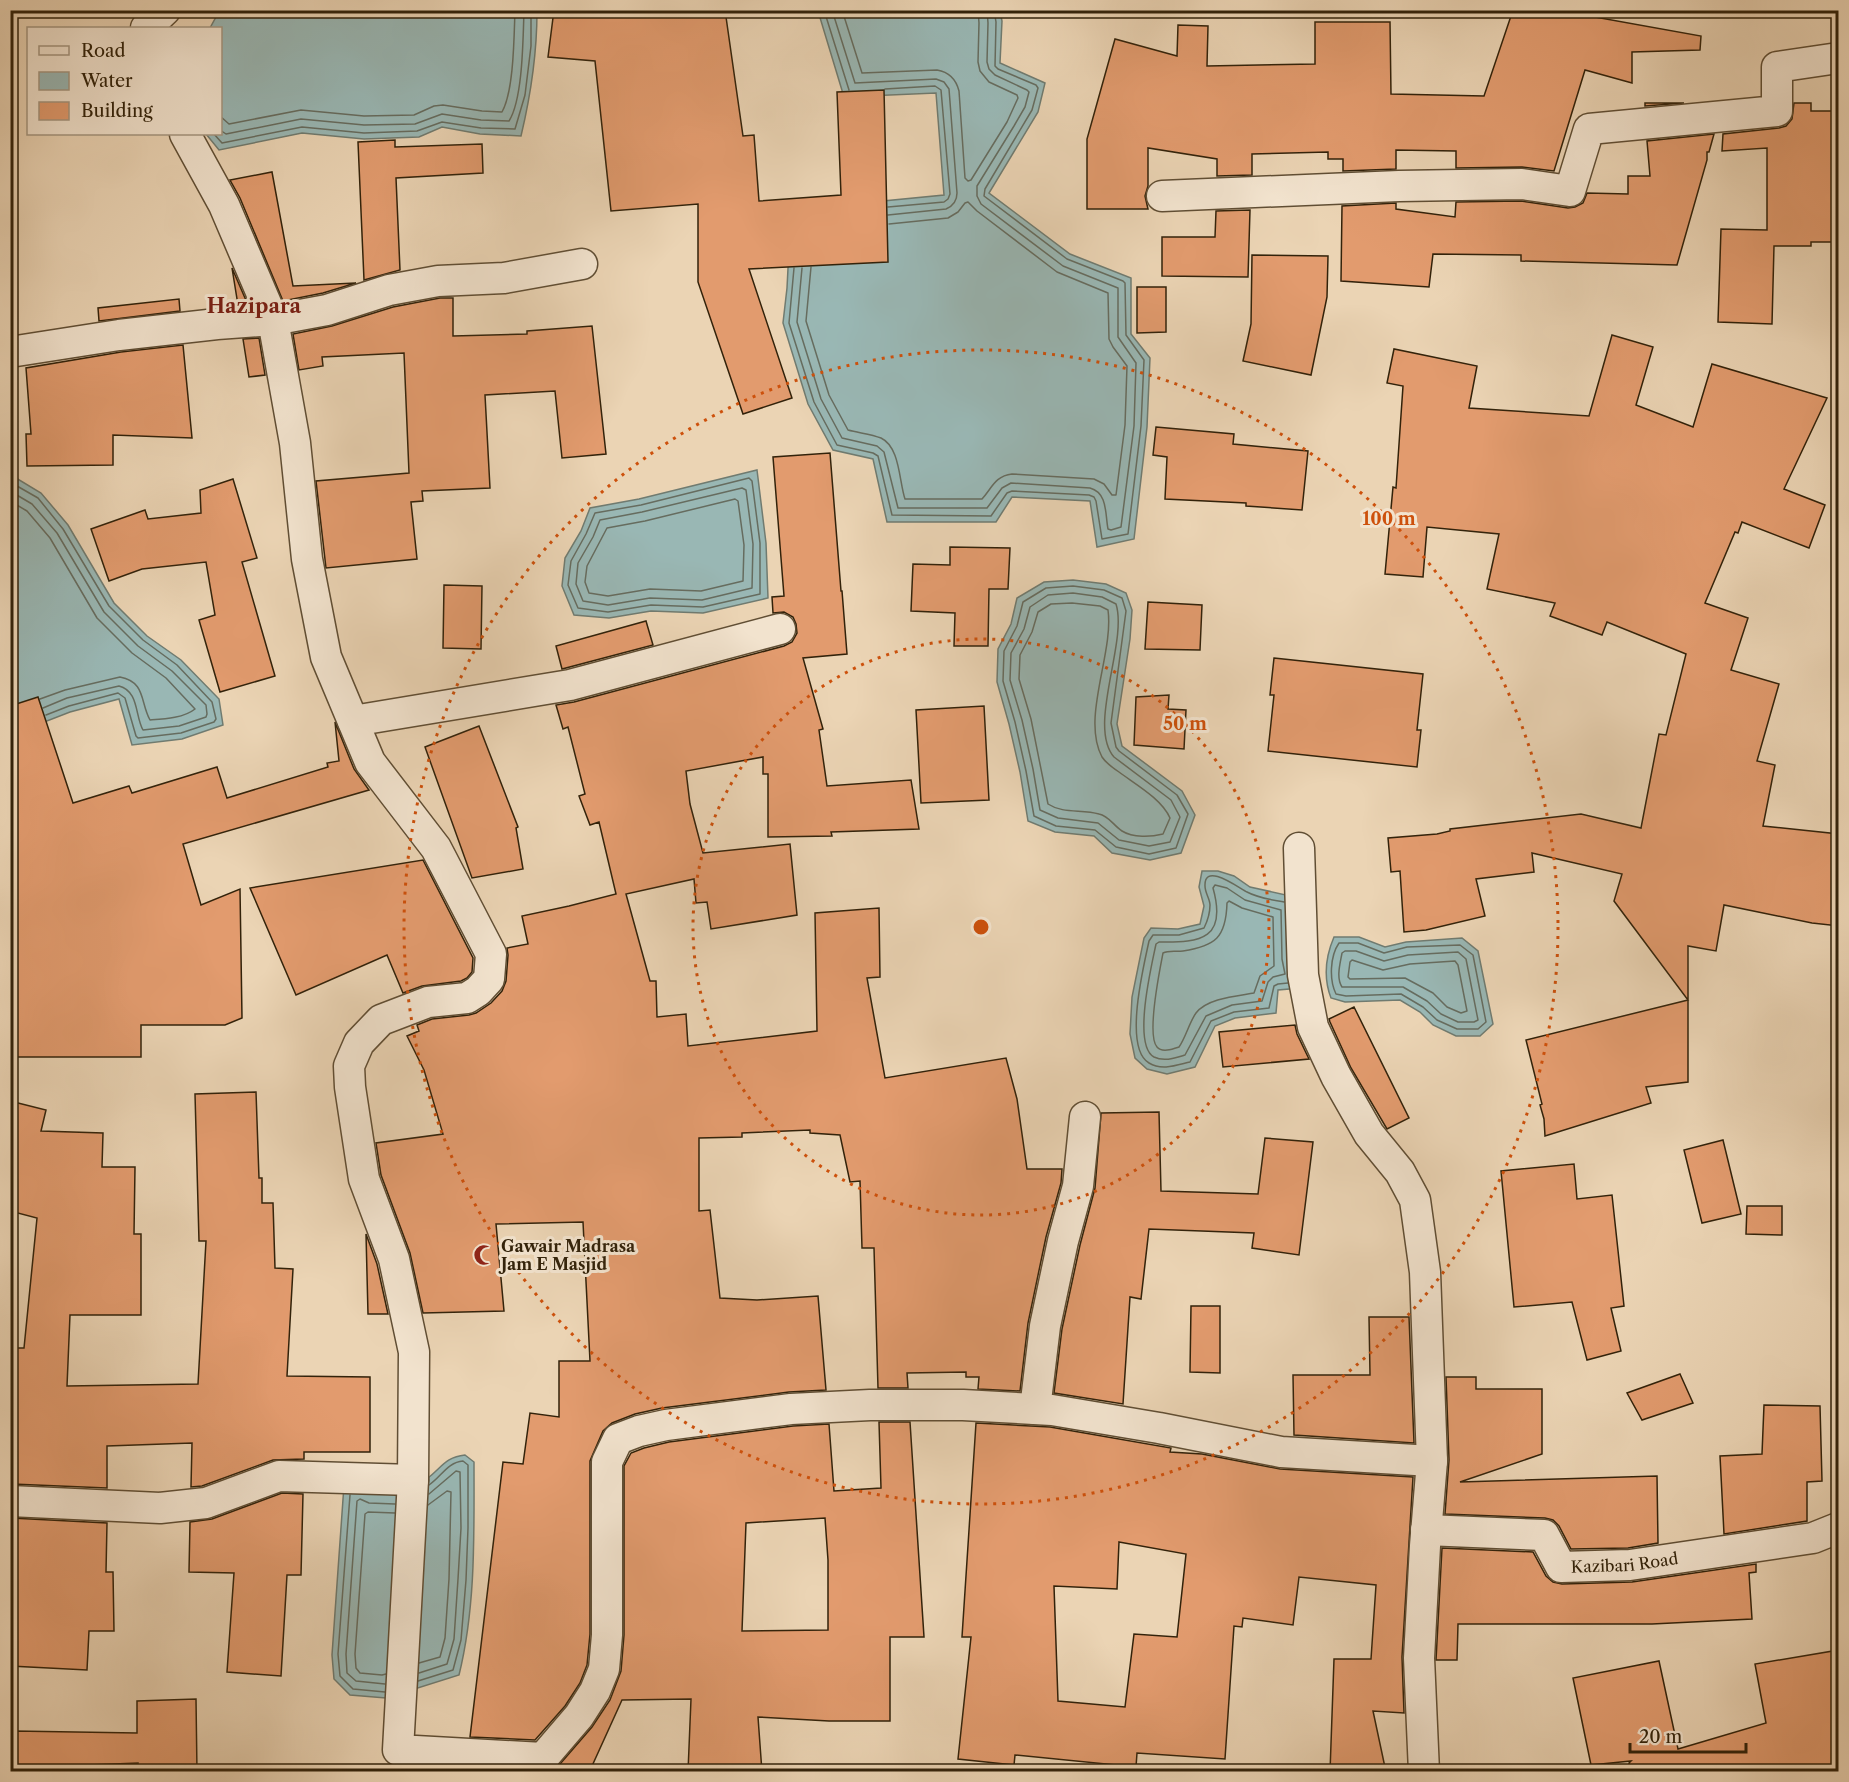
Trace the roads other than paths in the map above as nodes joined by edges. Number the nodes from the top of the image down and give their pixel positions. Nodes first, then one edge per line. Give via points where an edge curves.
1 (132, 10) edge
2 (165, 10) edge
3 (143, 27) edge
4 (145, 27) edge
5 (1839, 58) edge
6 (186, 135) edge
7 (1162, 196) dead end
8 (582, 264) dead end
9 (273, 320) junction
10 (10, 352) edge
11 (780, 629) dead end
12 (353, 721) junction
13 (1299, 848) dead end
14 (1085, 1117) dead end
15 (1035, 1409) junction
16 (1432, 1461) junction
17 (413, 1480) junction
18 (10, 1502) edge
19 (1839, 1528) edge
20 (1426, 1530) junction
21 (543, 1765) edge
22 (1424, 1772) edge

1 - 3 street
2 - 4 street
5 - 7 street via 1777,67 1777,111 1588,129 1570,191 1521,184
6 - 9 street via 225,206
8 - 9 street via 504,278 438,281
9 - 10 street via 119,335
9 - 12 street via 295,442 307,559 326,657
11 - 12 street via 570,685
12 - 17 street via 370,762 436,848 491,954 489,979 478,991 467,998 428,1002 381,1020 359,1042 349,1066 364,1179 394,1258 414,1352
13 - 16 street via 1304,975 1313,1027 1369,1134 1400,1172 1414,1200 1425,1272
14 - 15 street via 1078,1186 1046,1326
15 - 16 street via 1281,1452
15 - 21 street via 963,1405 791,1409 666,1425 618,1439 607,1462 604,1670 579,1716
16 - 20 street
17 - 18 street via 279,1476 206,1503 160,1508
17 - 21 street via 398,1750
19 - 20 street, Kazibari Road via 1813,1538 1630,1565 1561,1567 1544,1535
20 - 22 street via 1419,1658

